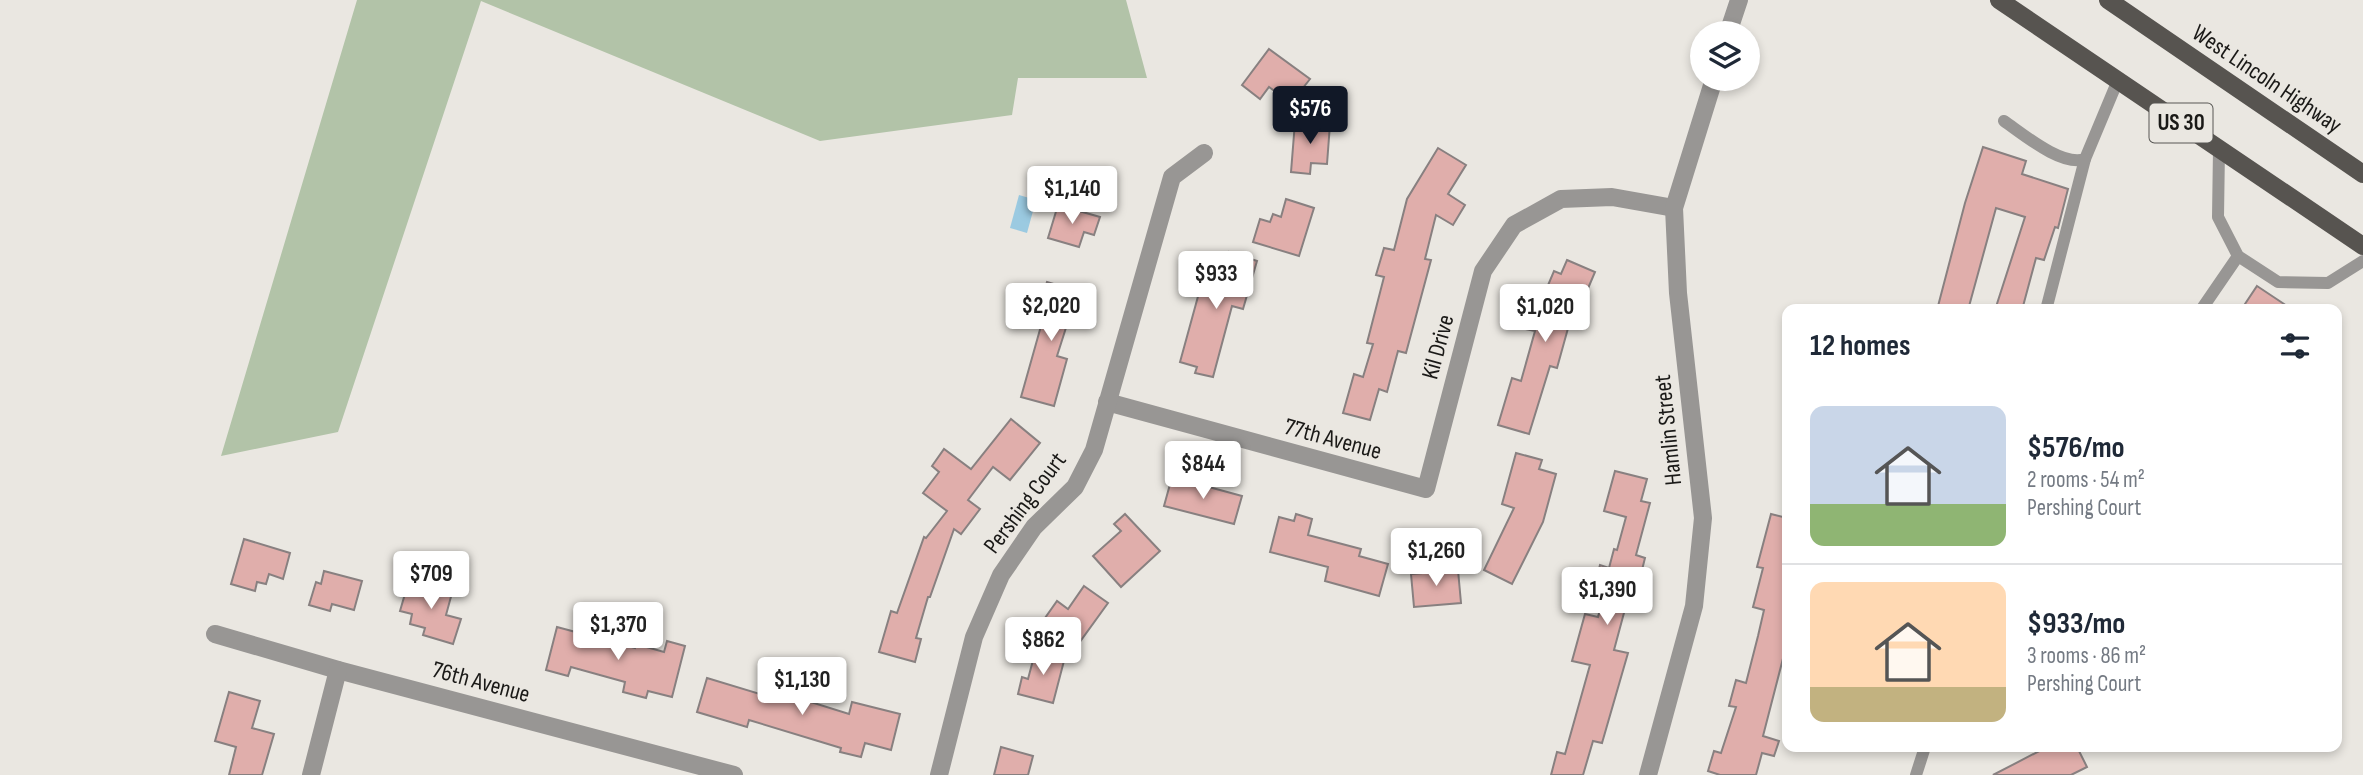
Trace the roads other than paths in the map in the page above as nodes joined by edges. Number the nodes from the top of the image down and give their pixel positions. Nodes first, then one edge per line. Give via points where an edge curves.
1 (1739, 0) edge
2 (1999, 0) edge
3 (2108, 0) edge
4 (1732, 21) edge
5 (2118, 80) junction
6 (1710, 91) edge
7 (2004, 121) dead end
8 (2219, 149) junction
9 (1204, 153) dead end
10 (2085, 159) junction
11 (2363, 174) edge
12 (1674, 208) junction
13 (2363, 246) edge
14 (2238, 256) junction
15 (2363, 261) edge
16 (2048, 304) edge
17 (2206, 304) edge
18 (1107, 402) junction
19 (1426, 489) joint
20 (215, 634) dead end
21 (338, 670) junction
22 (1923, 752) edge
23 (311, 775) edge
24 (734, 775) edge
25 (939, 775) edge
26 (1648, 775) edge
27 (1916, 775) edge

1 - 4 street
2 - 5 main road, US 30
3 - 11 main road, West Lincoln Highway / US 30
5 - 8 main road, US 30
5 - 10 lane
6 - 12 street, Hamlin Street
7 - 10 lane via 2059,157 2076,162
8 - 13 main road, US 30
8 - 14 lane via 2218,217
9 - 18 street, Pershing Court via 1172,177
10 - 16 lane
12 - 19 street, Kil Drive via 1612,197 1561,199 1514,225 1483,271
12 - 26 street, Hamlin Street via 1678,293 1703,518 1694,606
14 - 15 lane via 2278,282 2328,283
14 - 17 lane
18 - 19 street, 77th Avenue
18 - 25 street, Pershing Court via 1094,450 1075,486 1034,527 1002,575 974,637
20 - 21 street, 76th Avenue
21 - 23 street
21 - 24 street, 76th Avenue
22 - 27 lane

